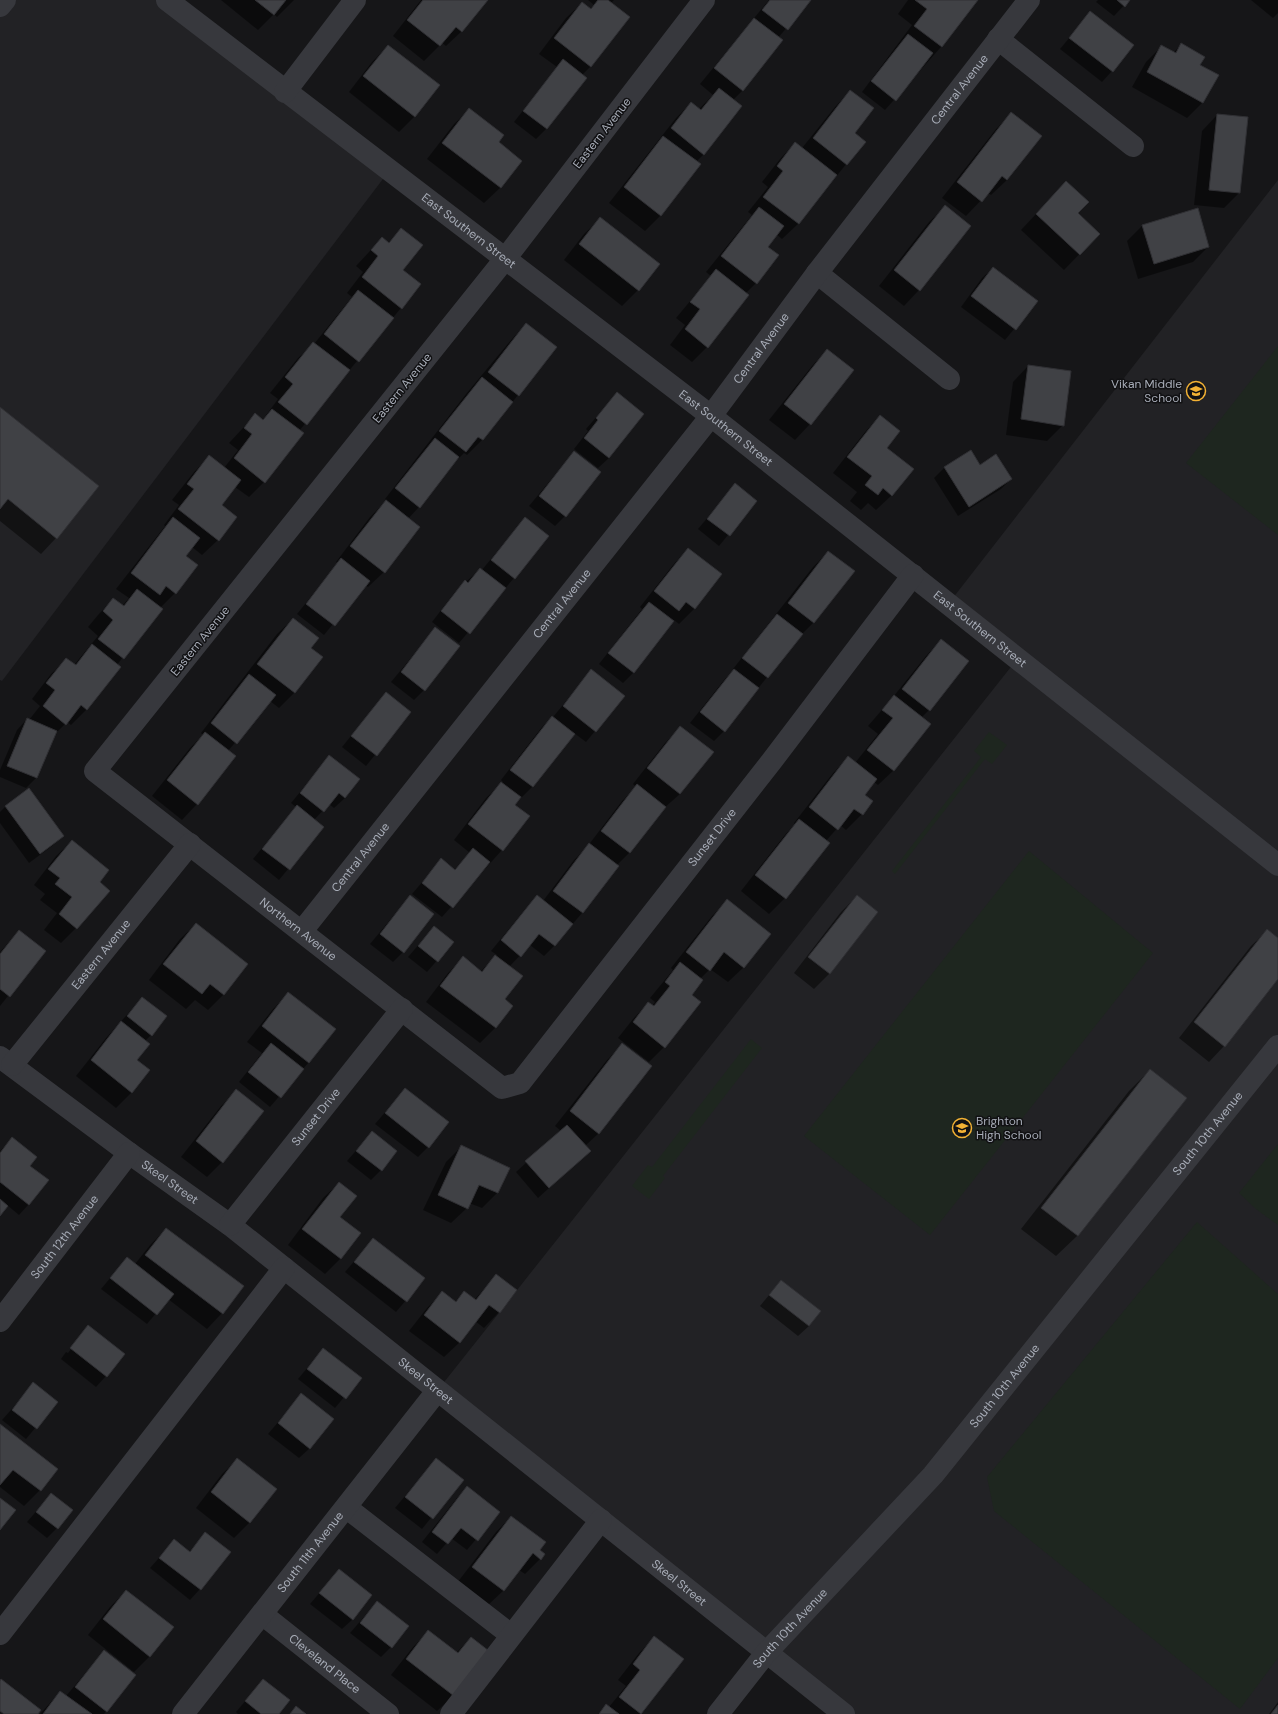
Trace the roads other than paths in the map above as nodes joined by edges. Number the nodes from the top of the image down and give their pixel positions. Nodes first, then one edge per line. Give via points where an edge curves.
1 (5, 0) edge
2 (167, 0) edge
3 (354, 0) edge
4 (704, 0) edge
5 (1029, 0) edge
6 (0, 6) edge
7 (998, 39) junction
8 (285, 92) junction
9 (1133, 146) dead end
10 (505, 259) junction
11 (817, 273) junction
12 (949, 379) dead end
13 (711, 416) junction
14 (913, 575) junction
15 (95, 771) joint
16 (190, 844) junction
17 (1278, 865) edge
18 (302, 931) junction
19 (402, 1009) junction
20 (1278, 1046) edge
21 (6, 1061) edge
22 (502, 1088) joint
23 (129, 1153) junction
24 (230, 1225) junction
25 (284, 1268) junction
26 (0, 1321) edge
27 (437, 1391) junction
28 (347, 1508) junction
29 (600, 1520) junction
30 (262, 1614) junction
31 (0, 1634) edge
32 (511, 1635) junction
33 (766, 1652) junction
34 (183, 1714) edge
35 (388, 1714) edge
36 (451, 1714) edge
37 (718, 1714) edge
38 (844, 1714) edge

1 - 6 street
2 - 8 street, East Southern Street
3 - 8 street
4 - 10 street, Eastern Avenue
5 - 7 street, Central Avenue
7 - 9 street
7 - 11 street, Central Avenue
8 - 10 street, East Southern Street
10 - 13 street, East Southern Street
10 - 15 street, Eastern Avenue
11 - 12 street
11 - 13 street, Central Avenue
13 - 14 street, East Southern Street
13 - 18 street, Central Avenue
14 - 17 street, East Southern Street
14 - 22 street, Sunset Drive via 520,1083
15 - 16 street, Northern Avenue
16 - 18 street, Northern Avenue
16 - 21 street, Eastern Avenue
18 - 19 street, Northern Avenue
19 - 22 street, Northern Avenue
19 - 24 street, Sunset Drive
20 - 33 street, South 10th Avenue via 933,1475
21 - 23 street, Skeel Street
23 - 24 street, Skeel Street
23 - 26 street, South 12th Avenue
24 - 25 street, Skeel Street
25 - 27 street, Skeel Street
25 - 31 street
27 - 28 street, South 11th Avenue
27 - 29 street, Skeel Street
28 - 30 street, South 11th Avenue
28 - 32 street
29 - 32 street
29 - 33 street, Skeel Street
30 - 34 street, South 11th Avenue
30 - 35 street, Cleveland Place
32 - 36 street
33 - 37 street, South 10th Avenue
33 - 38 street, Skeel Street

